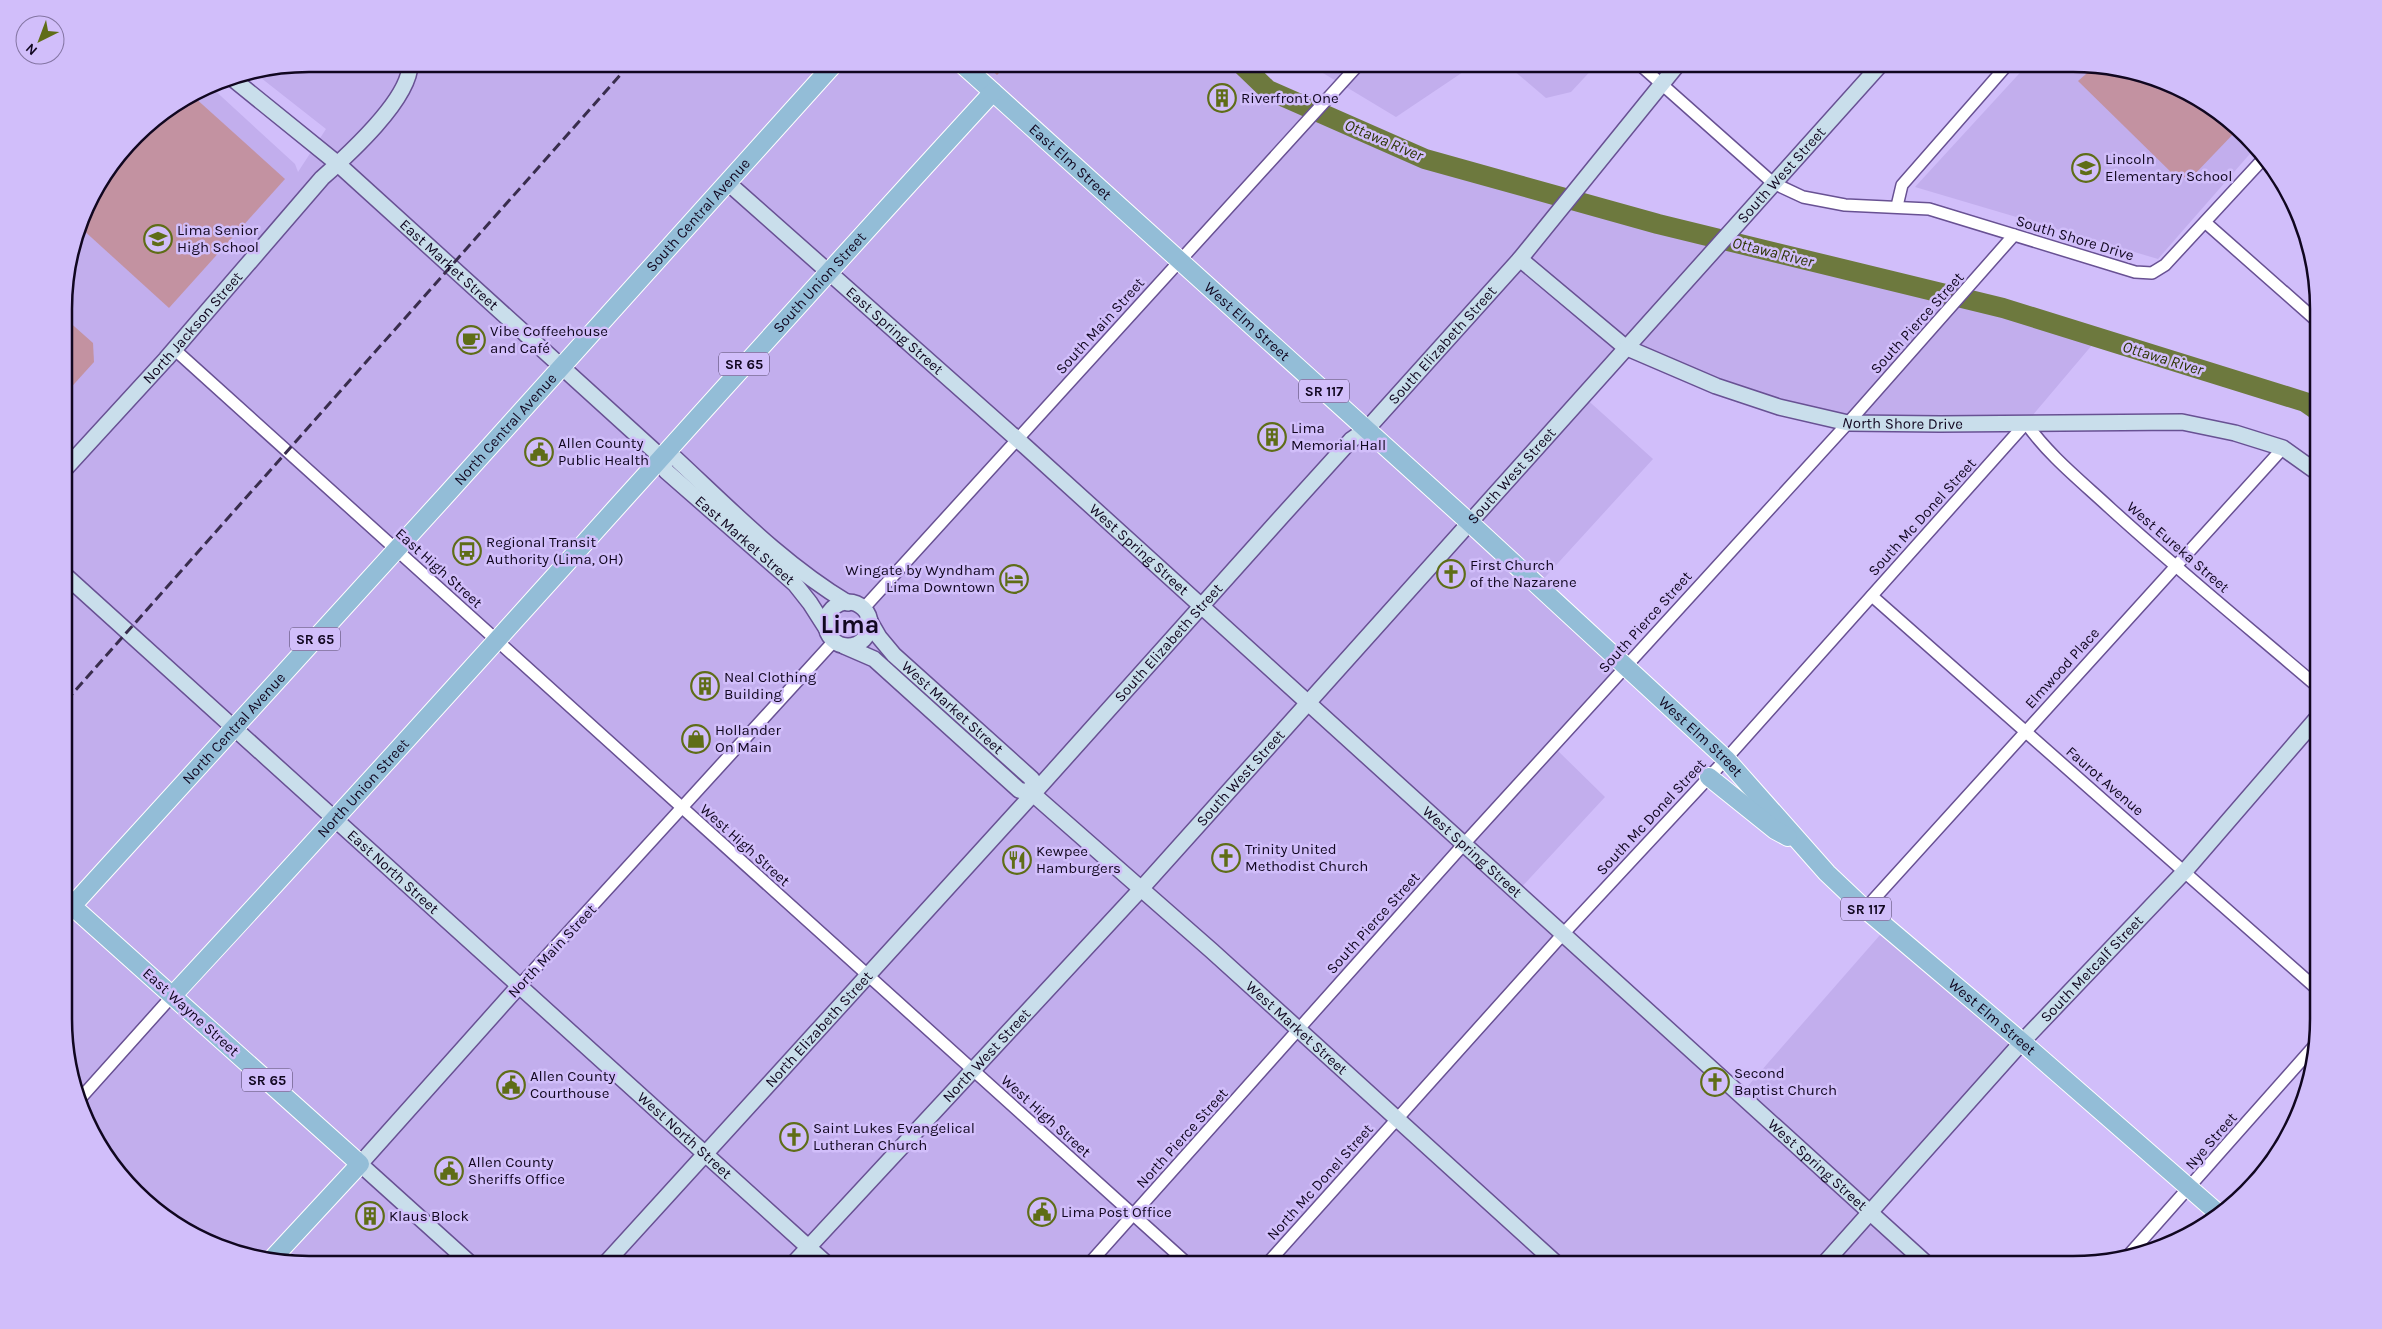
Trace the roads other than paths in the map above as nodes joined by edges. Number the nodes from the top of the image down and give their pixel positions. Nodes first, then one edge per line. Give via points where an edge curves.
1 (408, 72) edge
2 (827, 72) edge
3 (971, 72) edge
4 (1351, 72) edge
5 (1648, 72) edge
6 (1671, 72) edge
7 (1874, 72) edge
8 (2001, 72) edge
9 (1661, 83) junction
10 (239, 84) edge
11 (993, 92) junction
12 (2259, 163) edge
13 (338, 164) junction
14 (727, 182) junction
15 (1773, 183) junction
16 (1897, 206) junction
17 (2206, 223) junction
18 (2014, 235) junction
19 (1520, 260) junction
20 (1180, 261) junction
21 (828, 272) junction
22 (2310, 315) edge
23 (1625, 348) junction
24 (174, 349) junction
25 (561, 366) junction
26 (2026, 422) junction
27 (1848, 423) junction
28 (1366, 429) junction
29 (1017, 439) junction
30 (2283, 448) junction
31 (661, 457) junction
32 (72, 461) edge
33 (2310, 467) edge
34 (648, 472) joint
35 (1469, 522) junction
36 (396, 549) junction
37 (2176, 564) junction
38 (72, 581) edge
39 (1872, 596) junction
40 (848, 603) junction
41 (1202, 607) junction
42 (866, 614) junction
43 (826, 628) junction
44 (496, 640) junction
45 (839, 644) junction
46 (1625, 666) junction
47 (2310, 680) edge
48 (1307, 703) junction
49 (2310, 726) edge
50 (234, 728) junction
51 (2026, 732) junction
52 (1726, 759) junction
53 (1709, 777) junction
54 (1033, 794) junction
55 (682, 809) junction
56 (335, 820) junction
57 (1463, 845) junction
58 (1802, 845) junction
59 (2185, 871) junction
60 (1141, 889) junction
61 (72, 902) edge
62 (72, 909) edge
63 (1865, 909) junction
64 (1563, 934) junction
65 (868, 976) junction
66 (2310, 983) edge
67 (519, 986) junction
68 (173, 995) junction
69 (1298, 1030) junction
70 (2022, 1042) junction
71 (2306, 1055) edge
72 (973, 1070) junction
73 (85, 1095) edge
74 (1397, 1119) junction
75 (705, 1154) junction
76 (360, 1164) junction
77 (2189, 1188) junction
78 (2214, 1210) edge
79 (1869, 1213) junction
80 (1133, 1215) junction
81 (808, 1248) junction
82 (2135, 1248) edge
83 (277, 1254) edge
84 (462, 1256) edge
85 (612, 1256) edge
86 (800, 1256) edge
87 (817, 1256) edge
88 (1096, 1256) edge
89 (1179, 1256) edge
90 (1274, 1256) edge
91 (1548, 1256) edge
92 (1831, 1256) edge
93 (1918, 1256) edge

1 - 13 street, North Jackson Street via 403,90 390,109
2 - 14 main road, South Central Avenue / SR 65
3 - 11 main road, East Elm Street
4 - 20 street, South Main Street
5 - 9 street
6 - 9 street, South Elizabeth Street
7 - 15 street, South West Street
8 - 16 street via 1902,185
9 - 15 street
9 - 19 street, South Elizabeth Street
10 - 13 street, East Market Street
11 - 20 main road, East Elm Street / SR 117
11 - 21 main road, South Union Street / SR 65
12 - 17 street
13 - 24 street, North Jackson Street via 322,178
13 - 25 street, East Market Street
14 - 21 street, East Spring Street
14 - 25 main road, South Central Avenue / SR 65
15 - 16 street, South Shore Drive via 1822,201 1868,207
15 - 23 street, South West Street
16 - 18 street, South Shore Drive via 1929,209
17 - 18 street, South Shore Drive via 2165,265 2152,273 2121,268
17 - 22 street
18 - 27 street, South Pierce Street
19 - 23 street, North Shore Drive
19 - 28 street, South Elizabeth Street
20 - 28 main road, West Elm Street / SR 117
20 - 29 street, South Main Street
21 - 29 street, East Spring Street
21 - 31 main road, South Union Street / SR 65
23 - 27 street, North Shore Drive via 1742,396
23 - 35 street, South West Street
24 - 32 street, North Jackson Street
24 - 36 street, East High Street
25 - 31 street, East Market Street
25 - 36 main road, North Central Avenue / SR 65
26 - 27 street, North Shore Drive
26 - 30 street, North Shore Drive via 2182,422 2235,433
26 - 37 street, West Eureka Street via 2058,459
26 - 39 street, South Mc Donel Street
27 - 46 street, South Pierce Street
28 - 35 main road, West Elm Street / SR 117
28 - 41 street, South Elizabeth Street via 1352,440
29 - 41 street, West Spring Street
29 - 42 street, South Main Street
30 - 33 street, North Shore Drive
30 - 37 street, Elmwood Place
31 - 34 main road, South Union Street / SR 65
31 - 40 street, East Market Street via 675,458 811,580
31 - 43 street, East Market Street via 666,471 794,584
34 - 44 main road, North Union Street / SR 65
35 - 46 main road, West Elm Street / SR 117
35 - 48 street, South West Street
36 - 44 street, East High Street
36 - 50 main road, North Central Avenue / SR 65
37 - 47 street, West Eureka Street
37 - 51 street, Elmwood Place
38 - 50 street, East North Street
39 - 51 street, Faurot Avenue
39 - 52 street, South Mc Donel Street
40 - 42 street
40 - 43 street via 829,613
41 - 48 street, West Spring Street
41 - 54 street, South Elizabeth Street
42 - 45 street via 869,626 864,639 858,644
42 - 54 street, West Market Street via 894,655 1032,779
43 - 45 street
44 - 55 street, East High Street
44 - 56 main road, North Union Street / SR 65
45 - 54 street, West Market Street via 874,659 1019,790
45 - 55 street, North Main Street
46 - 52 main road, West Elm Street / SR 117
46 - 57 street, South Pierce Street
48 - 57 street, West Spring Street
48 - 60 street, South West Street
49 - 59 street, South Metcalf Street
50 - 56 street, East North Street
50 - 61 main road, North Central Avenue / SR 65
51 - 59 street, Faurot Avenue
51 - 63 street, Elmwood Place
52 - 53 street, South Mc Donel Street
52 - 58 main road, West Elm Street / SR 117
53 - 58 main road via 1775,830
53 - 64 street, South Mc Donel Street
54 - 60 street, West Market Street
54 - 65 street, North Elizabeth Street
55 - 65 street, West High Street
55 - 67 street, North Main Street
56 - 67 street, East North Street
56 - 68 main road, North Union Street / SR 65
57 - 64 street, West Spring Street
57 - 69 street, South Pierce Street
58 - 63 main road, West Elm Street / SR 117
59 - 66 street, Faurot Avenue
59 - 70 street, South Metcalf Street
60 - 69 street, West Market Street
60 - 72 street, North West Street
62 - 68 main road, East Wayne Street / SR 65
63 - 70 main road, West Elm Street / SR 117
64 - 74 street, South Mc Donel Street
64 - 79 street, West Spring Street
65 - 72 street, West High Street
65 - 75 street, North Elizabeth Street
67 - 75 street, West North Street
67 - 76 street, North Main Street
68 - 73 street, North Union Street
68 - 76 main road, East Wayne Street / SR 65
69 - 74 street, West Market Street
69 - 80 street, North Pierce Street
70 - 77 main road, West Elm Street / SR 117
70 - 79 street, South Metcalf Street
71 - 77 street, Nye Street
72 - 80 street, West High Street
72 - 81 street, North West Street
74 - 90 street, North Mc Donel Street
74 - 91 street, West Market Street
75 - 81 street, West North Street
75 - 85 street, North Elizabeth Street
76 - 83 main road, North Main Street
76 - 84 street
77 - 78 main road, West Elm Street / SR 117
77 - 82 street, Nye Street
79 - 92 street, South Metcalf Street
79 - 93 street, West Spring Street
80 - 88 street, North Pierce Street
80 - 89 street, West High Street
81 - 86 street, North West Street
81 - 87 street, West North Street

